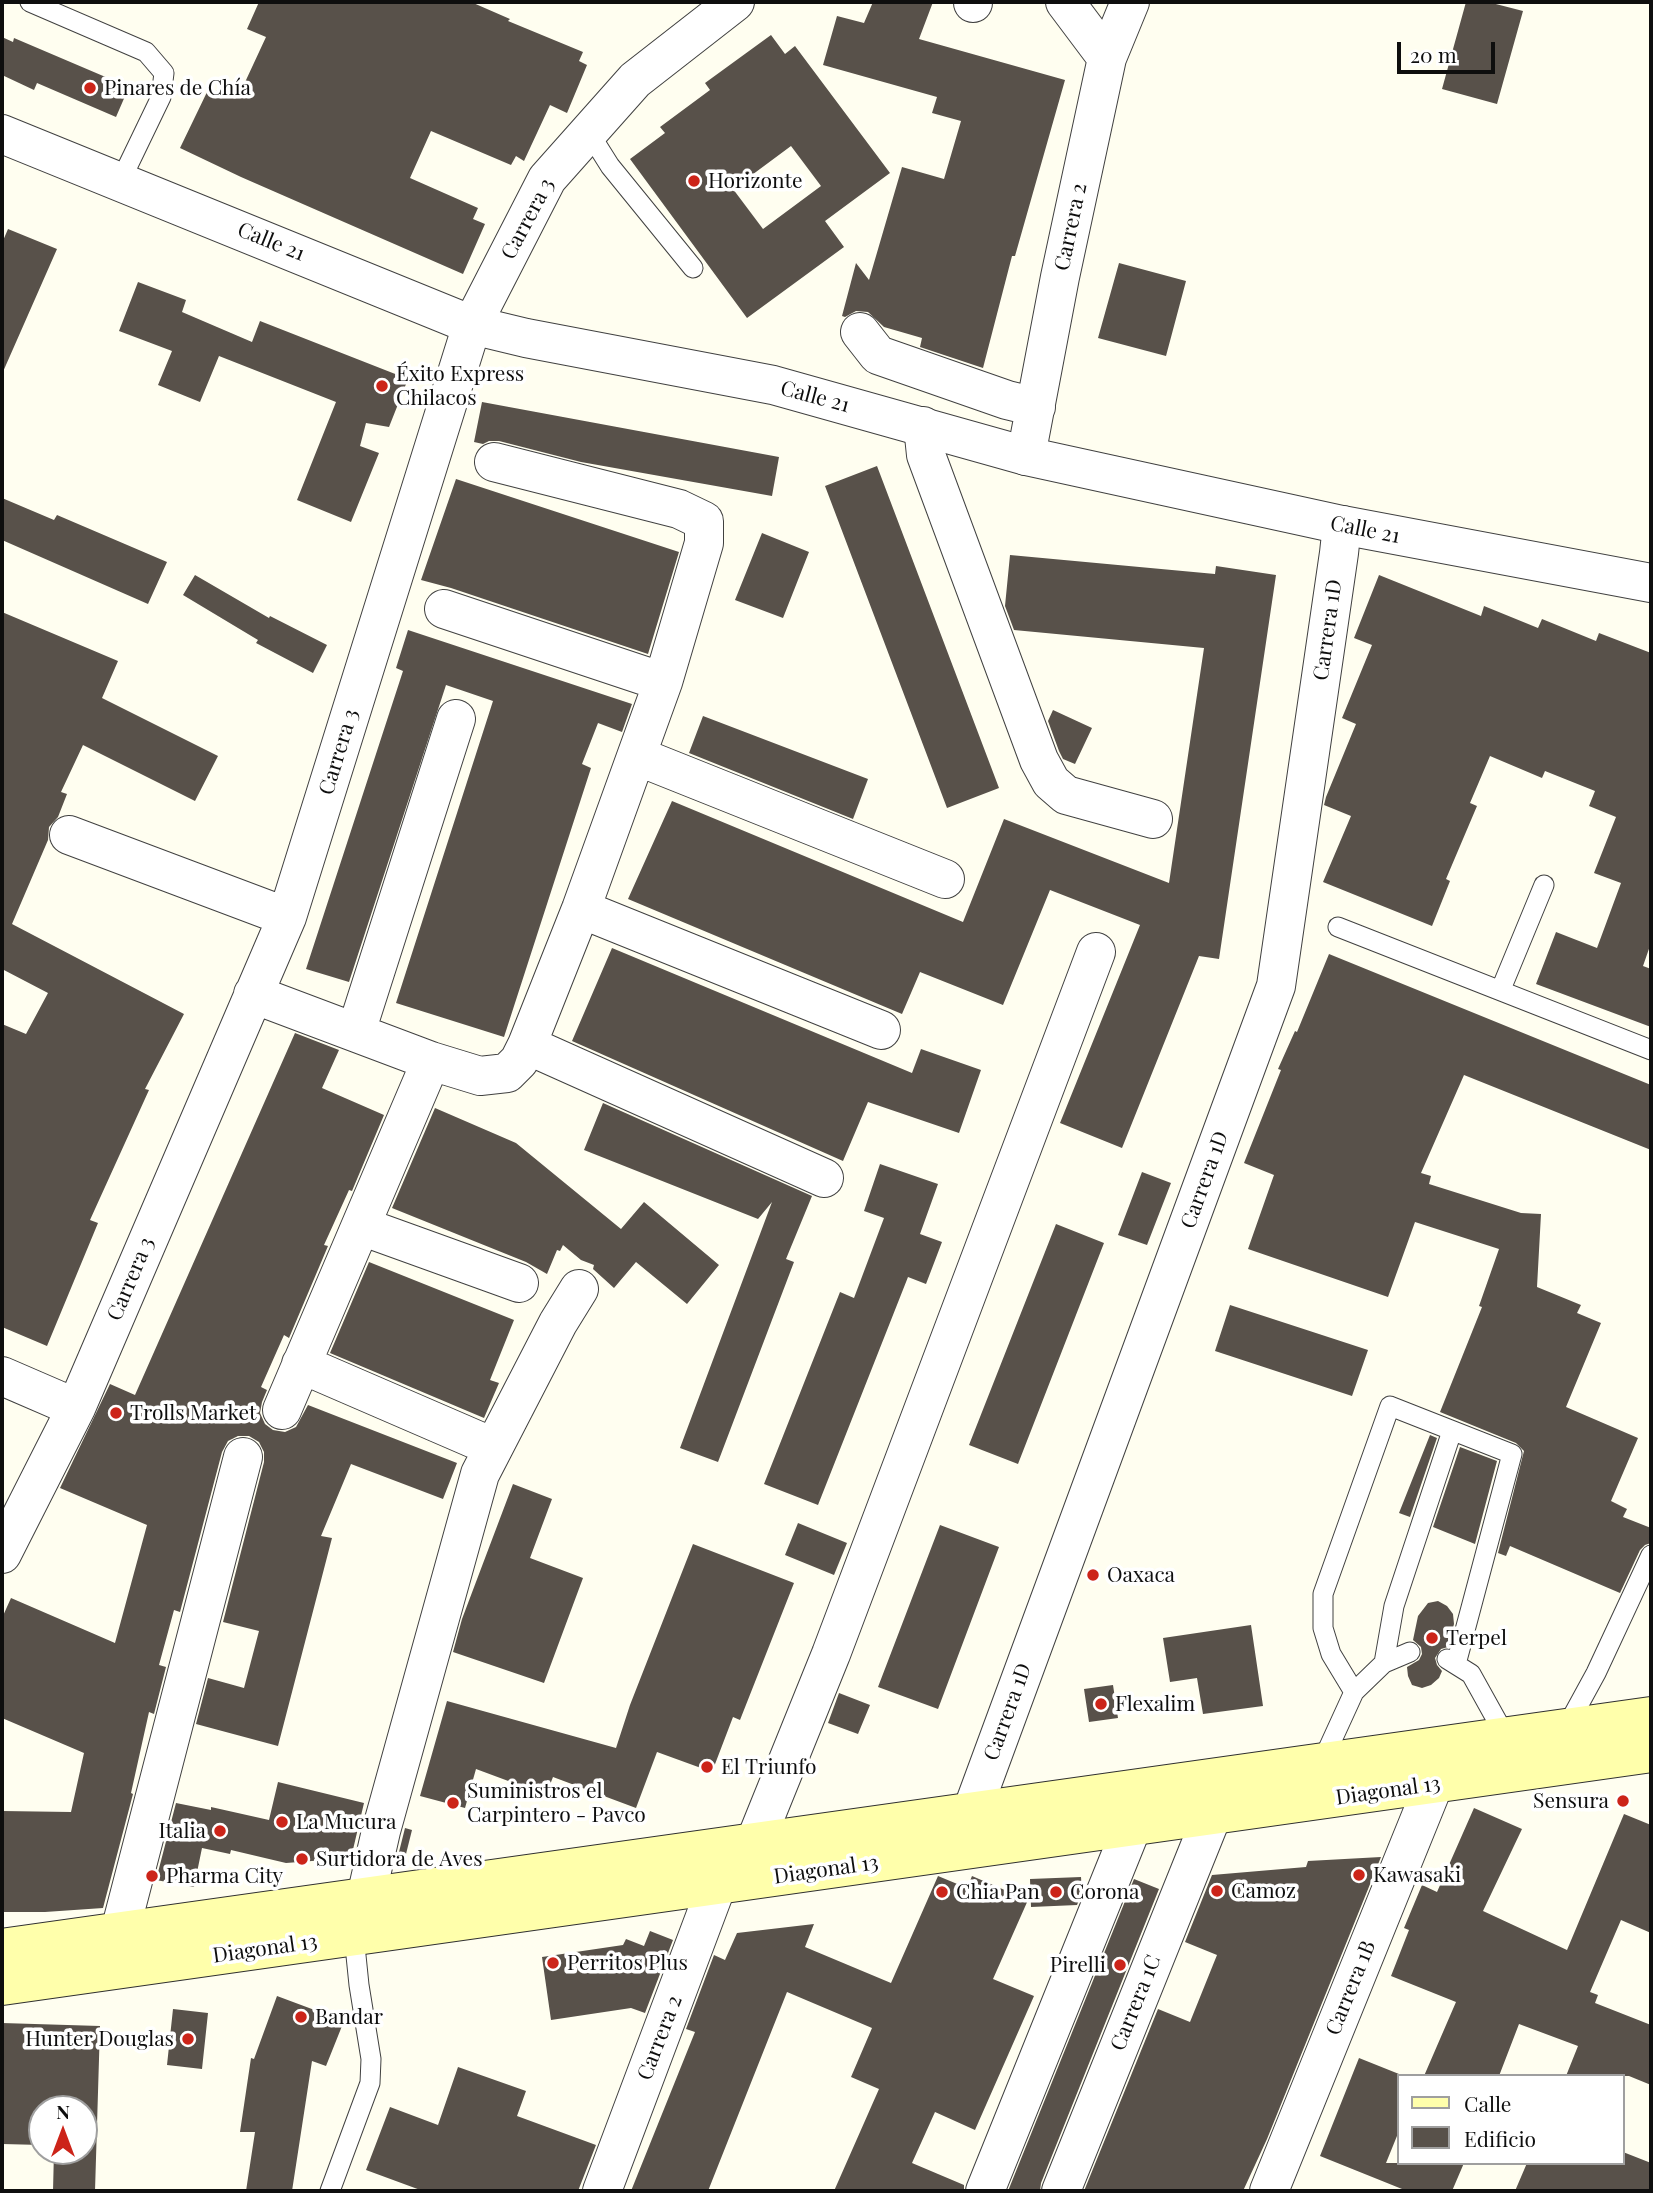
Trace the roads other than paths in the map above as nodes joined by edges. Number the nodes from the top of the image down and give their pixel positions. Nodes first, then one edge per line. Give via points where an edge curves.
1 (30, 2) edge
2 (735, 2) edge
3 (1065, 2) edge
4 (1130, 2) edge
5 (1107, 58) junction
6 (588, 131) junction
7 (2, 134) edge
8 (121, 180) junction
9 (693, 268) dead end
10 (472, 325) junction
11 (860, 332) dead end
12 (1036, 407) junction
13 (923, 426) junction
14 (1026, 456) junction
15 (494, 462) dead end
16 (1342, 525) junction
17 (1651, 583) edge
18 (444, 610) dead end
19 (663, 682) junction
20 (456, 719) dead end
21 (637, 756) junction
22 (1153, 819) dead end
23 (69, 835) dead end
24 (945, 879) dead end
25 (1544, 885) dead end
26 (582, 909) junction
27 (287, 917) junction
28 (1338, 927) dead end
29 (1096, 952) dead end
30 (1501, 989) junction
31 (253, 994) junction
32 (881, 1030) dead end
33 (356, 1032) junction
34 (527, 1045) junction
35 (1651, 1050) edge
36 (431, 1061) junction
37 (824, 1178) dead end
38 (361, 1226) junction
39 (519, 1283) dead end
40 (579, 1289) dead end
41 (301, 1364) junction
42 (2, 1376) edge
43 (76, 1408) junction
44 (282, 1410) dead end
45 (1452, 1431) junction
46 (479, 1441) dead end
47 (243, 1457) dead end
48 (2, 1554) edge
49 (1651, 1555) edge
50 (1410, 1652) dead end
51 (1384, 1663) junction
52 (1353, 1692) junction
53 (1651, 1716) edge
54 (1566, 1728) junction
55 (1506, 1737) junction
56 (1651, 1754) edge
57 (1322, 1762) junction
58 (1434, 1784) junction
59 (972, 1811) junction
60 (1212, 1816) junction
61 (1132, 1826) junction
62 (755, 1842) junction
63 (717, 1885) junction
64 (366, 1897) junction
65 (120, 1931) junction
66 (354, 1937) junction
67 (2, 1948) edge
68 (2, 1986) edge
69 (330, 2191) edge
70 (602, 2191) edge
71 (985, 2191) edge
72 (1061, 2191) edge
73 (1269, 2191) edge

1 - 8 lane via 146,52 164,73 161,97
2 - 6 street, Carrera 3 via 635,80
3 - 5 street
4 - 5 street, Carrera 2
5 - 12 street, Carrera 2
6 - 9 lane via 610,166
6 - 10 street, Carrera 3 via 547,179
7 - 8 street, Calle 21
8 - 10 street, Calle 21
10 - 13 street, Calle 21 via 773,385
10 - 27 street, Carrera 3
11 - 12 street via 878,355
12 - 14 street, Carrera 2
13 - 14 street, Calle 21
13 - 22 street via 926,455 1051,782 1066,795
14 - 16 street, Calle 21
15 - 19 street via 679,509 704,521 704,543
16 - 17 street, Calle 21
16 - 59 street, Carrera 1D via 1276,986
18 - 19 street
19 - 21 street
20 - 33 street
21 - 24 street
21 - 26 street
23 - 27 street
25 - 30 lane
26 - 32 street
26 - 34 street
27 - 31 street, Carrera 3
28 - 30 lane
29 - 62 street via 831,1654
30 - 35 lane
31 - 33 street
31 - 43 street, Carrera 3
33 - 36 street
34 - 36 street via 507,1073 480,1076
34 - 37 street
36 - 38 street
38 - 39 street
38 - 41 street
40 - 64 street via 480,1474
41 - 44 street
41 - 46 street
42 - 43 street
43 - 48 street, Carrera 3
45 - 51 lane via 1394,1606
45 - 52 lane via 1390,1406 1323,1594 1323,1628 1331,1654
45 - 55 lane via 1512,1454 1451,1661 1471,1674
47 - 65 street
49 - 54 lane
50 - 51 lane
51 - 52 lane
52 - 57 lane
53 - 54 main road, Diagonal 13
54 - 55 main road, Diagonal 13
55 - 57 main road, Diagonal 13
56 - 58 main road, Diagonal 13
57 - 59 main road, Diagonal 13
58 - 60 main road, Diagonal 13
58 - 73 street, Carrera 1B
59 - 62 main road, Diagonal 13
60 - 61 main road, Diagonal 13
60 - 72 street, Carrera 1C
61 - 63 main road, Diagonal 13
61 - 71 street
62 - 64 main road, Diagonal 13
63 - 66 main road, Diagonal 13
63 - 70 street, Carrera 2
64 - 65 main road, Diagonal 13
65 - 67 main road, Diagonal 13
66 - 68 main road, Diagonal 13
66 - 69 lane via 371,2059 370,2083

